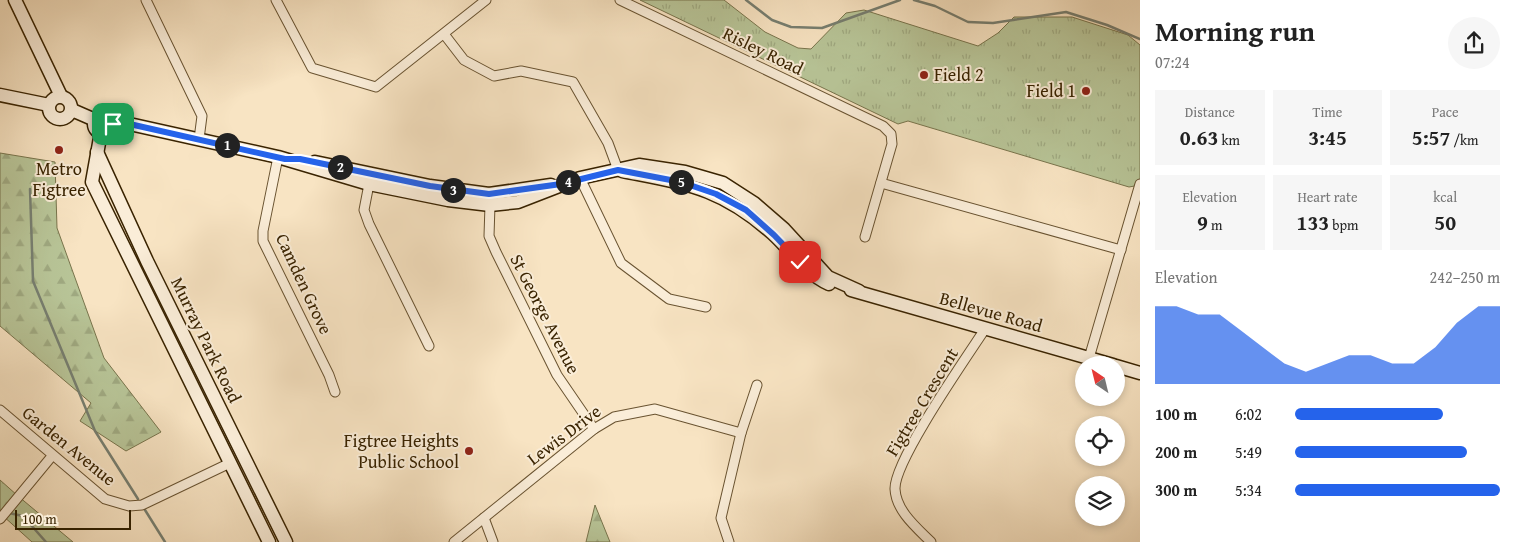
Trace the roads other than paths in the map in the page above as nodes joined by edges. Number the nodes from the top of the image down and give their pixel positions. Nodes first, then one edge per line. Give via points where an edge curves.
1 (16, 0) edge
2 (146, 0) edge
3 (276, 0) edge
4 (486, 0) edge
5 (620, 0) edge
6 (444, 34) junction
7 (0, 94) edge
8 (61, 96) junction
9 (49, 105) junction
10 (72, 110) junction
11 (95, 120) junction
12 (113, 124) junction
13 (101, 132) junction
14 (199, 139) junction
15 (97, 152) junction
16 (282, 158) junction
17 (618, 170) junction
18 (580, 178) junction
19 (881, 183) junction
20 (369, 184) junction
21 (561, 184) junction
22 (1140, 184) edge
23 (490, 205) junction
24 (865, 237) dead end
25 (1121, 250) junction
26 (148, 261) junction
27 (134, 267) junction
28 (706, 307) dead end
29 (985, 329) junction
30 (429, 346) dead end
31 (1082, 356) edge
32 (1090, 356) edge
33 (1125, 369) edge
34 (1140, 373) edge
35 (757, 386) dead end
36 (335, 392) dead end
37 (0, 410) edge
38 (594, 429) junction
39 (741, 433) junction
40 (52, 456) junction
41 (230, 463) junction
42 (484, 518) junction
43 (0, 519) edge
44 (269, 542) edge
45 (286, 542) edge
46 (454, 542) edge
47 (493, 542) edge
48 (730, 542) edge
49 (931, 542) edge

1 - 8 street
2 - 14 street via 202,116
3 - 6 street via 312,68 376,87
4 - 6 street
5 - 19 street, Risley Road via 883,126 891,134 892,144
6 - 17 street via 464,60 494,76 521,71 573,82 608,143
7 - 9 street
8 - 9 street via 54,98
8 - 10 street via 70,102
9 - 10 street via 50,113 60,119
10 - 11 street
11 - 12 street via 103,115
11 - 13 street via 95,128
12 - 13 street via 108,131
12 - 14 street, Bellevue Road via 134,125
13 - 15 street, Murray Park Road
14 - 16 street, Bellevue Road
15 - 26 street, Murray Park Road
15 - 27 street, Murray Park Road via 92,182
16 - 20 street, Bellevue Road
16 - 21 street, Bellevue Road via 489,194
16 - 36 street, Camden Grove via 263,241
17 - 18 street, Bellevue Road
17 - 29 street, Bellevue Road via 639,166 685,172 723,183 754,203 828,276 859,291
18 - 21 street, Bellevue Road
18 - 28 street via 621,263 669,299
19 - 24 street
19 - 25 street
20 - 23 street, Bellevue Road
20 - 30 street via 364,210 369,224
21 - 23 street, Bellevue Road via 518,202
22 - 25 street
23 - 38 street, St George Avenue via 489,236 496,252 557,375
25 - 32 street
26 - 27 street
26 - 45 street, Murray Park Road
27 - 41 street, Murray Park Road
29 - 31 street, Bellevue Road
29 - 49 street, Figtree Crescent via 903,458 895,489 903,514
33 - 34 street
35 - 39 street
37 - 40 street, Garden Avenue
38 - 39 street, Lewis Drive via 614,417 655,408
38 - 42 street, Lewis Drive
39 - 48 street via 721,518
40 - 41 street, Garden Avenue via 105,499 129,506 142,505
40 - 43 street
41 - 44 street, Murray Park Road
42 - 46 street, Lewis Drive
42 - 47 street

